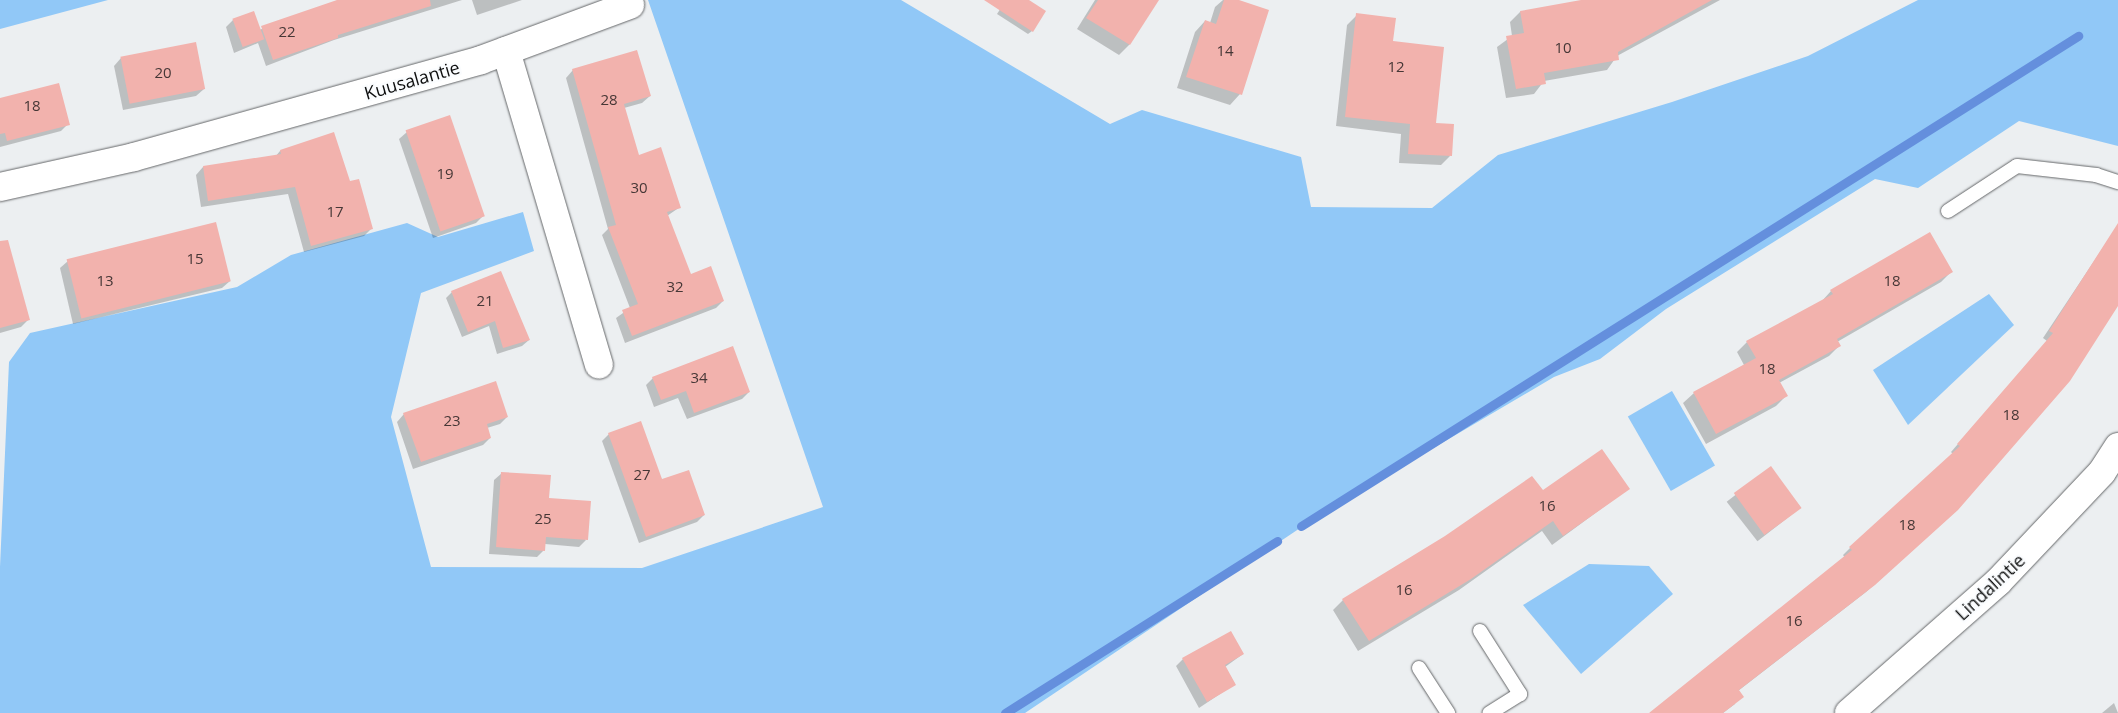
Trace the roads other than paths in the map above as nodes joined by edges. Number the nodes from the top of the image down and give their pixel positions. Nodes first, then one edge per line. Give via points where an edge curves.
1 (630, 5) dead end
2 (506, 51) junction
3 (2118, 182) edge
4 (0, 187) edge
5 (1948, 211) dead end
6 (599, 364) dead end
7 (2118, 447) edge
8 (1480, 631) dead end
9 (1419, 668) dead end
10 (1448, 713) edge
11 (1490, 713) edge
12 (1848, 713) edge

1 - 2 street, Kuusalantie
2 - 4 street, Kuusalantie via 134,158
2 - 6 street
3 - 5 lane via 2096,175 2018,166
7 - 12 street, Lindalintie via 2102,472 1998,582
8 - 11 lane via 1520,694
9 - 10 lane

